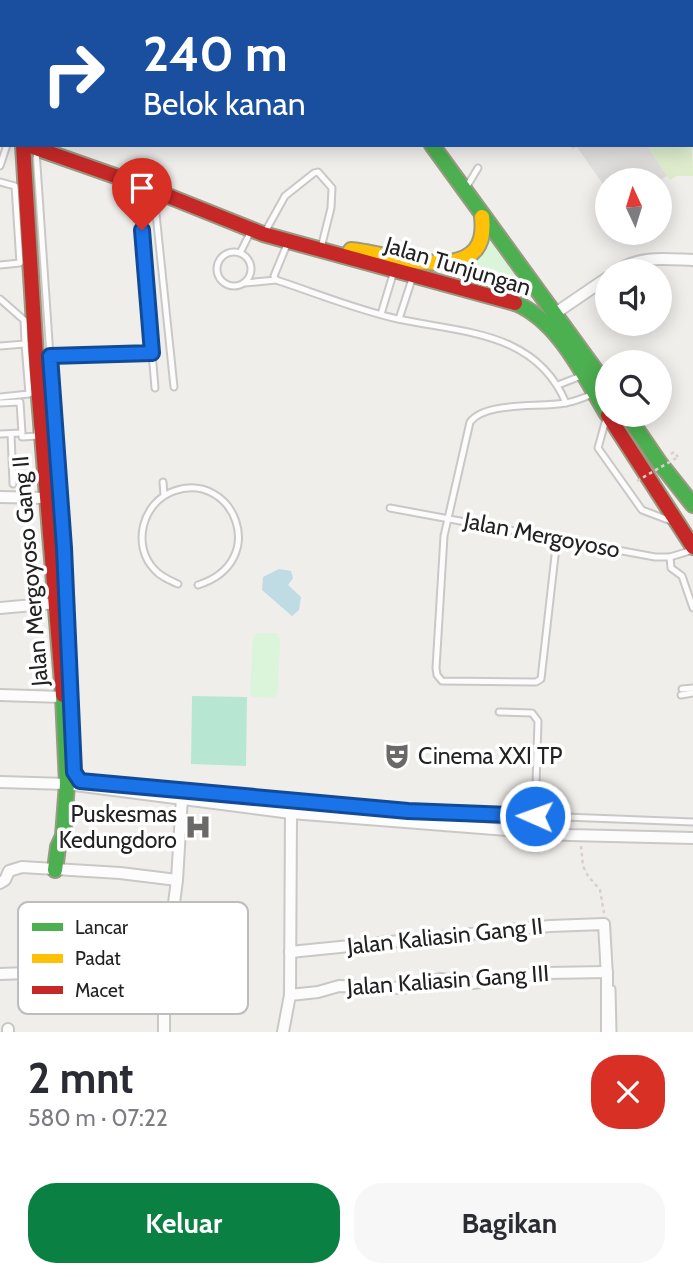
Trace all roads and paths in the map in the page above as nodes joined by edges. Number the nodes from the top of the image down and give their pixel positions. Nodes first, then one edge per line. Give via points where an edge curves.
1 (6, 147) edge
2 (29, 147) edge
3 (29, 147) edge
4 (32, 147) edge
5 (433, 147) edge
6 (0, 166) edge
7 (478, 169) dead end
8 (0, 182) edge
9 (138, 184) junction
10 (464, 191) junction
11 (167, 196) junction
12 (482, 217) junction
13 (258, 232) junction
14 (289, 240) junction
15 (323, 250) junction
16 (240, 253) junction
17 (672, 260) edge
18 (693, 260) edge
19 (0, 265) edge
20 (394, 271) junction
21 (413, 276) junction
22 (276, 280) junction
23 (245, 282) junction
24 (595, 286) edge
25 (0, 299) edge
26 (557, 312) junction
27 (381, 314) junction
28 (399, 319) junction
29 (25, 344) junction
30 (0, 346) edge
31 (152, 353) junction
32 (50, 356) junction
33 (595, 368) edge
34 (582, 376) junction
35 (558, 385) junction
36 (174, 387) dead end
37 (155, 388) dead end
38 (594, 394) joint
39 (0, 397) edge
40 (0, 403) edge
41 (566, 403) junction
42 (35, 404) dead end
43 (20, 405) junction
44 (27, 405) dead end
45 (604, 427) edge
46 (616, 427) edge
47 (635, 427) edge
48 (0, 434) edge
49 (11, 434) junction
50 (22, 435) junction
51 (11, 443) junction
52 (674, 452) dead end
53 (183, 480) dead end
54 (637, 481) dead end
55 (163, 482) dead end
56 (13, 484) dead end
57 (184, 489) junction
58 (164, 495) junction
59 (0, 497) edge
60 (47, 498) junction
61 (693, 505) edge
62 (390, 508) dead end
63 (447, 518) junction
64 (677, 523) junction
65 (557, 538) junction
66 (58, 548) junction
67 (693, 549) edge
68 (670, 557) junction
69 (178, 584) dead end
70 (198, 585) dead end
71 (56, 603) junction
72 (692, 604) edge
73 (0, 608) edge
74 (693, 688) edge
75 (693, 693) edge
76 (0, 695) edge
77 (63, 697) junction
78 (499, 712) dead end
79 (0, 782) edge
80 (66, 784) junction
81 (182, 797) junction
82 (290, 813) junction
83 (535, 816) junction
84 (693, 822) edge
85 (580, 836) junction
86 (693, 838) edge
87 (55, 870) junction
88 (177, 880) junction
89 (0, 883) edge
90 (174, 902) edge
91 (603, 926) junction
92 (290, 952) junction
93 (607, 972) junction
94 (18, 973) edge
95 (0, 974) edge
96 (612, 989) dead end
97 (290, 995) junction
98 (164, 1014) edge
99 (164, 1032) edge
100 (283, 1032) edge
101 (607, 1032) edge
102 (613, 1032) edge

1 - 6 lane
2 - 32 lane
3 - 60 main road, Jalan Mergoyoso Gang II
4 - 9 main road, Jalan Tunjungan
5 - 10 main road, Jalan Tunjungan
7 - 10 lane
8 - 19 lane via 15,186 20,263
9 - 11 main road, Jalan Tunjungan
9 - 31 lane
10 - 12 main road, Jalan Tunjungan
11 - 13 main road, Jalan Tunjungan
11 - 36 lane via 160,198 156,214
12 - 15 main road via 481,242 449,264 364,250
12 - 26 main road, Jalan Tunjungan
13 - 14 main road, Jalan Tunjungan
13 - 15 lane via 285,196 318,173 332,188
13 - 16 lane
14 - 15 main road, Jalan Tunjungan
14 - 22 lane
15 - 20 main road, Jalan Tunjungan
16 - 23 lane via 251,264
16 - 23 lane via 224,255 217,270 225,284
17 - 18 street
20 - 21 main road, Jalan Tunjungan
20 - 27 lane
21 - 28 lane
21 - 34 main road, Jalan Tunjungan via 519,304 537,314
22 - 23 lane
22 - 27 lane
24 - 26 street
25 - 29 lane via 24,320
26 - 33 main road, Jalan Tunjungan
27 - 28 lane
28 - 35 lane via 514,345
29 - 30 lane
29 - 39 lane via 29,394
31 - 32 lane
31 - 37 lane
32 - 66 lane
34 - 35 lane
34 - 38 main road, Jalan Tunjungan
35 - 41 lane
38 - 41 lane
40 - 43 lane via 20,401
41 - 63 lane via 492,410 475,416
42 - 50 lane via 37,436
43 - 44 lane
43 - 50 lane
45 - 64 lane via 598,449 642,510
46 - 64 main road, Jalan Tunjungan
47 - 61 main road
48 - 49 lane
49 - 50 lane
49 - 51 lane
50 - 51 lane via 22,442
51 - 56 lane
52 - 54 path, bridge via 678,457
53 - 57 lane
55 - 58 lane
57 - 58 lane
57 - 70 lane via 198,489 222,500 237,523 239,537 231,563 211,581
58 - 69 lane via 146,516 142,544 154,569
59 - 60 street
60 - 66 main road, Jalan Mergoyoso Gang II
62 - 63 lane, Jalan Mergoyoso
63 - 65 lane, Jalan Mergoyoso
63 - 65 lane via 436,668 442,681 541,679
64 - 67 main road, Jalan Tunjungan
65 - 68 lane, Jalan Mergoyoso
66 - 71 main road, Jalan Mergoyoso Gang II
66 - 83 lane via 74,772 80,781 408,811
67 - 68 lane, Jalan Mergoyoso
68 - 72 lane via 671,568 682,576
71 - 73 street
71 - 77 main road, Jalan Mergoyoso Gang II
74 - 75 lane via 682,692
76 - 77 street
77 - 80 main road, Jalan Mergoyoso Gang II
78 - 83 lane via 531,713 538,721
79 - 80 street
80 - 81 street
80 - 87 main road, Jalan Mergoyoso Gang II via 63,836
81 - 82 street
81 - 88 street
82 - 85 street
82 - 92 street
83 - 84 lane
85 - 86 street
85 - 91 path via 583,866 602,894
87 - 88 street
87 - 89 street via 10,870
88 - 90 street
91 - 92 street, Jalan Kaliasin Gang II via 550,926
91 - 93 street
92 - 97 street
93 - 97 street, Jalan Kaliasin Gang III via 473,983 440,979 400,988 339,986
93 - 101 street
94 - 95 street
96 - 102 lane
97 - 100 street
98 - 99 street

